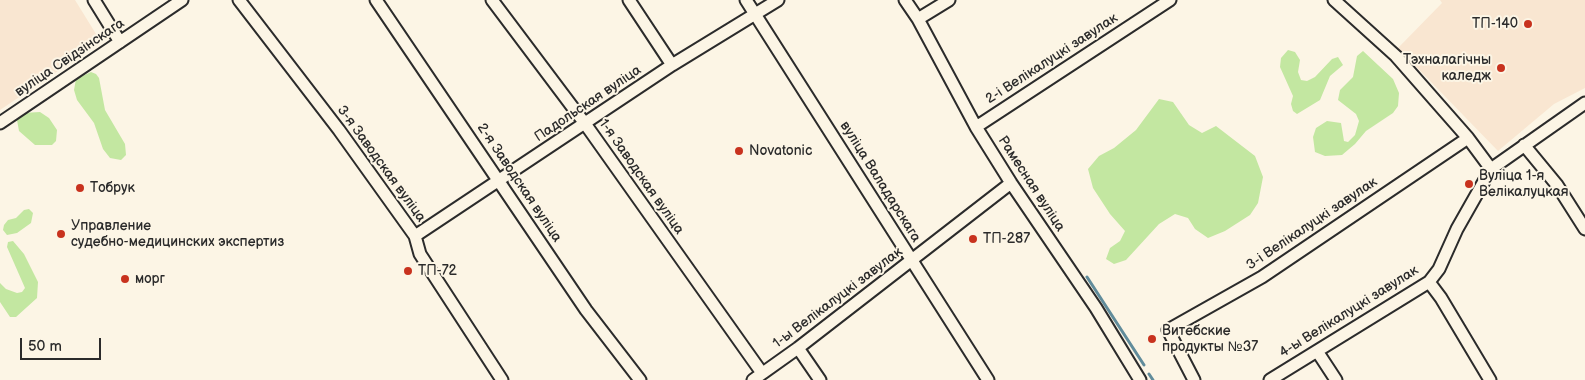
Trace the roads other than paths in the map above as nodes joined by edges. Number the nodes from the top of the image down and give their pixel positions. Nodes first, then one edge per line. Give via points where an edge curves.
1 (94, 0) edge
2 (182, 0) edge
3 (239, 0) edge
4 (376, 0) edge
5 (492, 0) edge
6 (629, 0) edge
7 (746, 0) edge
8 (778, 0) edge
9 (905, 0) edge
10 (949, 0) edge
11 (1170, 0) edge
12 (1334, 0) edge
13 (756, 15) junction
14 (918, 19) junction
15 (120, 42) junction
16 (672, 65) junction
17 (1585, 103) edge
18 (0, 123) edge
19 (586, 125) junction
20 (976, 127) junction
21 (1468, 138) junction
22 (1524, 145) junction
23 (1491, 170) junction
24 (499, 180) junction
25 (1011, 183) junction
26 (1585, 229) edge
27 (415, 236) junction
28 (912, 261) junction
29 (1428, 282) junction
30 (798, 348) junction
31 (1317, 351) junction
32 (758, 377) edge
33 (501, 380) edge
34 (640, 380) edge
35 (820, 380) edge
36 (988, 380) edge
37 (1140, 380) edge
38 (1194, 380) edge
39 (1270, 380) edge
40 (1336, 380) edge
41 (1490, 380) edge

1 - 15 street
2 - 15 street, вуліца Свідзінскага
3 - 27 street, 3-я Заводская вуліца
4 - 24 street, 2-я Заводская вуліца
5 - 19 street, 1-я Заводская вуліца
6 - 16 street
7 - 13 street, вуліца Валадарскага
8 - 13 street, Падольская вуліца
9 - 14 street, Рамесная вуліца
10 - 14 street
11 - 20 street, 2-і Велікалуцкі завулак
12 - 21 street via 1396,56
13 - 16 street, Падольская вуліца
13 - 28 street, вуліца Валадарскага
14 - 20 street, Рамесная вуліца
15 - 18 street, вуліца Свідзінскага
16 - 19 street, Падольская вуліца
17 - 22 street, 4-ы Велікалуцкі завулак
19 - 24 street, Падольская вуліца
19 - 32 street, 1-я Заводская вуліца
20 - 25 street, Рамесная вуліца
21 - 23 street
21 - 38 street, 3-і Велікалуцкі завулак via 1262,277 1168,330
22 - 23 street, 4-ы Велікалуцкі завулак
22 - 26 street via 1557,185
23 - 29 street, 4-ы Велікалуцкі завулак via 1457,229 1439,269
24 - 27 street, Падольская вуліца
24 - 34 street, 2-я Заводская вуліца via 586,310
25 - 28 street, 1-ы Велікалуцкі завулак
25 - 37 street, Рамесная вуліца via 1096,308
27 - 33 street, 3-я Заводская вуліца via 420,254
28 - 30 street, 1-ы Велікалуцкі завулак
28 - 36 street, вуліца Валадарскага
29 - 31 street, 4-ы Велікалуцкі завулак
29 - 41 street
30 - 32 street, 1-ы Велікалуцкі завулак
30 - 35 street
31 - 39 street, 4-ы Велікалуцкі завулак
31 - 40 street

